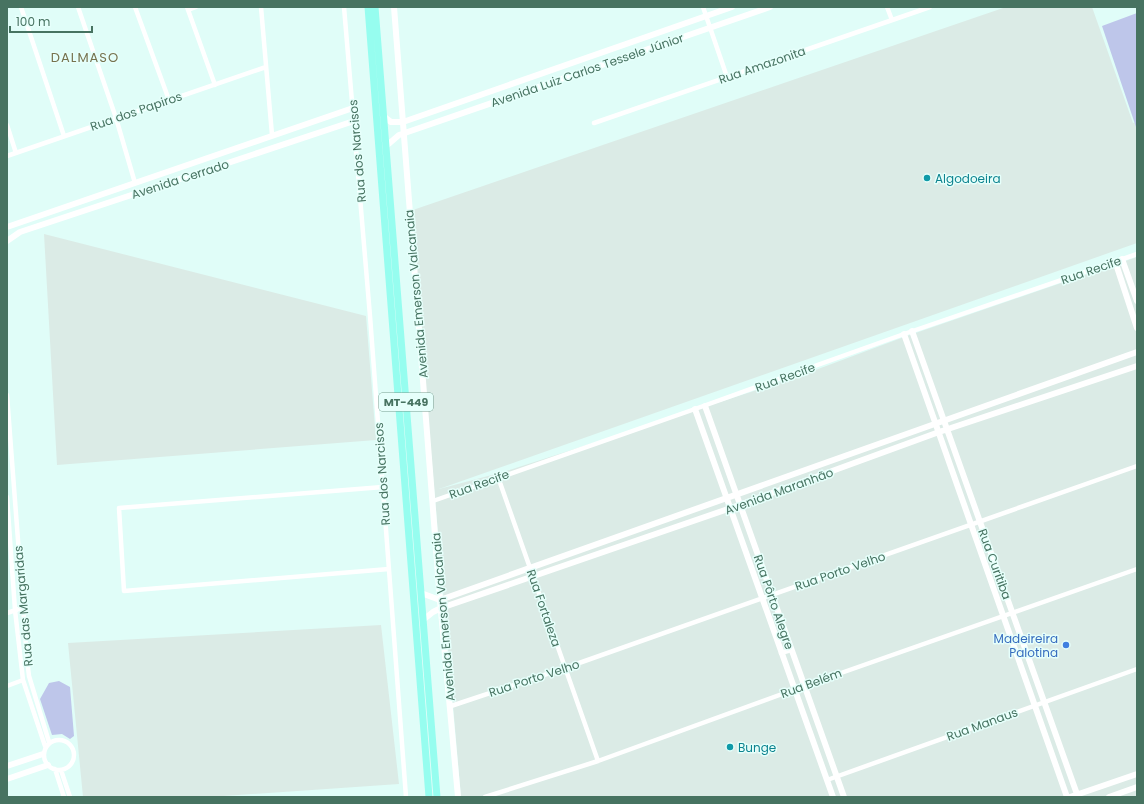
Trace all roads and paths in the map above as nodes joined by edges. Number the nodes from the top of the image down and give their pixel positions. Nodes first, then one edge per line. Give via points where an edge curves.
1 (22, 7) edge
2 (78, 7) edge
3 (135, 7) edge
4 (196, 7) edge
5 (260, 7) edge
6 (344, 7) edge
7 (368, 7) edge
8 (375, 7) edge
9 (394, 7) edge
10 (703, 7) edge
11 (732, 7) edge
12 (770, 7) edge
13 (887, 7) edge
14 (930, 7) edge
15 (187, 9) edge
16 (706, 16) junction
17 (892, 20) junction
18 (710, 28) junction
19 (266, 67) junction
20 (727, 77) junction
21 (215, 85) junction
22 (169, 100) junction
23 (353, 108) junction
24 (383, 116) junction
25 (116, 118) junction
26 (354, 121) junction
27 (403, 122) junction
28 (594, 123) dead end
29 (7, 125) edge
30 (404, 133) junction
31 (272, 135) junction
32 (64, 136) junction
33 (385, 147) junction
34 (16, 152) junction
35 (7, 156) edge
36 (135, 183) junction
37 (7, 227) edge
38 (7, 241) edge
39 (1137, 254) edge
40 (1122, 259) junction
41 (1115, 261) junction
42 (1137, 301) edge
43 (1137, 328) edge
44 (912, 331) junction
45 (904, 334) junction
46 (1137, 352) edge
47 (1137, 366) edge
48 (7, 395) edge
49 (705, 406) junction
50 (695, 410) junction
51 (943, 420) junction
52 (935, 422) junction
53 (947, 430) junction
54 (939, 432) junction
55 (10, 464) edge
56 (1137, 466) edge
57 (498, 477) junction
58 (383, 487) junction
59 (737, 495) junction
60 (7, 497) edge
61 (728, 498) junction
62 (433, 501) junction
63 (740, 505) junction
64 (731, 508) junction
65 (980, 522) junction
66 (972, 525) junction
67 (17, 536) junction
68 (8, 539) edge
69 (530, 568) junction
70 (389, 569) junction
71 (1137, 569) edge
72 (533, 578) junction
73 (421, 593) junction
74 (772, 595) junction
75 (762, 598) junction
76 (440, 600) junction
77 (22, 608) junction
78 (441, 608) junction
79 (15, 610) junction
80 (1012, 612) junction
81 (7, 613) edge
82 (1003, 615) junction
83 (423, 620) junction
84 (791, 650) junction
85 (781, 653) junction
86 (565, 668) junction
87 (1137, 669) edge
88 (23, 680) junction
89 (7, 686) edge
90 (804, 686) junction
91 (794, 689) junction
92 (1044, 702) junction
93 (1035, 705) junction
94 (451, 706) junction
95 (823, 739) junction
96 (49, 742) junction
97 (813, 742) junction
98 (46, 746) junction
99 (43, 754) junction
100 (598, 761) junction
101 (48, 765) junction
102 (7, 766) edge
103 (55, 770) junction
104 (61, 770) junction
105 (1069, 772) junction
106 (1060, 774) junction
107 (1137, 774) edge
108 (837, 776) junction
109 (7, 779) edge
110 (827, 780) junction
111 (1137, 787) edge
112 (1078, 796) edge
113 (64, 797) edge
114 (70, 797) edge
115 (406, 797) edge
116 (429, 797) edge
117 (437, 797) edge
118 (458, 797) edge
119 (485, 797) edge
120 (833, 797) edge
121 (844, 797) edge
122 (1069, 797) edge
123 (1108, 797) edge

1 - 32 street
2 - 25 street
3 - 22 street
4 - 15 street
5 - 19 street
6 - 23 street, Rua dos Narcisos
7 - 116 main road, MT-449
8 - 24 main road, MT-449
9 - 27 street, Avenida Emerson Valcanaia
10 - 16 street
11 - 16 street, Avenida Luiz Carlos Tessele Júnior
12 - 18 street, Avenida Luiz Carlos Tessele Júnior
13 - 17 street
14 - 17 street, Rua Amazonita
15 - 21 street
16 - 18 street
16 - 27 street, Avenida Luiz Carlos Tessele Júnior
17 - 20 street, Rua Amazonita
18 - 20 street
18 - 30 street, Avenida Luiz Carlos Tessele Júnior
19 - 21 street, Rua dos Papiros
19 - 31 street
20 - 28 street, Rua Amazonita
21 - 22 street, Rua dos Papiros
22 - 25 street, Rua dos Papiros
23 - 26 street, Rua dos Narcisos
23 - 31 street, Avenida Cerrado
24 - 27 street via 392,122
24 - 33 main road, MT-449
25 - 32 street, Rua dos Papiros
25 - 36 street
26 - 38 street, Avenida Cerrado via 20,232
26 - 58 street, Rua dos Narcisos
27 - 30 street, Avenida Emerson Valcanaia
29 - 34 street
30 - 33 street, Avenida Luiz Carlos Tessele Júnior via 393,138
30 - 62 street, Avenida Emerson Valcanaia
31 - 36 street, Avenida Cerrado
32 - 34 street, Rua dos Papiros
33 - 73 main road, MT-449
34 - 35 street, Rua dos Papiros
36 - 37 street, Avenida Cerrado
39 - 40 street, Rua Recife
40 - 41 street, Rua Recife
40 - 42 street
41 - 43 street
41 - 44 street, Rua Recife
44 - 45 street, Rua Recife
44 - 51 street, Rua Curitiba
45 - 49 street, Rua Recife
45 - 52 street, Rua Curitiba
46 - 51 street, Avenida Maranhão
47 - 53 street, Avenida Maranhão
48 - 55 street, Rua das Margaridas
49 - 50 street, Rua Recife
49 - 59 street, Rua Pôrto Alegre
50 - 57 street, Rua Recife
50 - 61 street, Rua Pôrto Alegre
51 - 52 street, Avenida Maranhão
51 - 53 street, Rua Curitiba
52 - 54 street, Rua Curitiba
52 - 59 street, Avenida Maranhão
53 - 54 street, Avenida Maranhão
53 - 65 street, Rua Curitiba
54 - 63 street, Avenida Maranhão
54 - 66 street, Rua Curitiba
55 - 67 street, Rua das Margaridas
56 - 65 street, Rua Porto Velho
57 - 62 street, Rua Recife
57 - 69 street, Rua Fortaleza
58 - 70 street, Rua dos Narcisos
58 - 70 street via 119,508 124,591
59 - 61 street, Avenida Maranhão
59 - 63 street, Rua Pôrto Alegre
60 - 68 street, Rua das Margaridas
61 - 64 street, Rua Pôrto Alegre
61 - 69 street, Avenida Maranhão
62 - 76 street, Avenida Emerson Valcanaia
63 - 64 street, Avenida Maranhão
63 - 74 street, Rua Pôrto Alegre
64 - 72 street, Avenida Maranhão
64 - 75 street, Rua Pôrto Alegre
65 - 66 street, Rua Porto Velho
65 - 80 street, Rua Curitiba
66 - 74 street, Rua Porto Velho
66 - 82 street, Rua Curitiba
67 - 68 street
67 - 77 street, Rua das Margaridas
68 - 79 street, Rua das Margaridas
69 - 72 street, Rua Fortaleza
69 - 76 street, Avenida Maranhão
70 - 115 street, Rua dos Narcisos
71 - 80 street, Rua Belém
72 - 78 street, Avenida Maranhão
72 - 86 street, Rua Fortaleza
73 - 76 street
73 - 83 main road, MT-449
74 - 75 street, Rua Porto Velho
74 - 84 street, Rua Pôrto Alegre
75 - 85 street, Rua Pôrto Alegre
75 - 86 street, Rua Porto Velho
76 - 78 street, Avenida Emerson Valcanaia
77 - 79 street
77 - 96 street, Rua das Margaridas via 29,676
78 - 83 street, Avenida Maranhão
78 - 94 street, Avenida Emerson Valcanaia
79 - 81 street
79 - 88 street, Rua das Margaridas
80 - 82 street, Rua Belém
80 - 92 street, Rua Curitiba
82 - 90 street, Rua Belém
82 - 93 street, Rua Curitiba
83 - 117 main road, MT-449
84 - 85 street
84 - 90 street, Rua Pôrto Alegre
85 - 91 street, Rua Pôrto Alegre
86 - 94 street, Rua Porto Velho
86 - 100 street, Rua Fortaleza
87 - 92 street, Rua Manaus
88 - 89 street
88 - 98 street, Rua das Margaridas
90 - 91 street, Rua Belém
90 - 95 street, Rua Pôrto Alegre
91 - 97 street, Rua Pôrto Alegre
91 - 100 street, Rua Belém
92 - 93 street, Rua Manaus
92 - 105 street, Rua Curitiba
93 - 106 street, Rua Curitiba
93 - 108 street, Rua Manaus
94 - 118 street, Avenida Emerson Valcanaia
95 - 97 street
95 - 108 street, Rua Pôrto Alegre
96 - 98 street
96 - 104 street via 63,740 73,748 72,762
97 - 110 street, Rua Pôrto Alegre
98 - 99 street
99 - 101 street
99 - 102 street
100 - 119 street, Rua Belém
101 - 103 street
101 - 109 street
103 - 104 street
103 - 113 street
104 - 114 street
105 - 106 street
105 - 112 street, Rua Curitiba
106 - 122 street, Rua Curitiba
107 - 112 street
108 - 110 street, Rua Manaus
108 - 121 street, Rua Pôrto Alegre
110 - 120 street, Rua Pôrto Alegre
111 - 123 street
112 - 122 street

